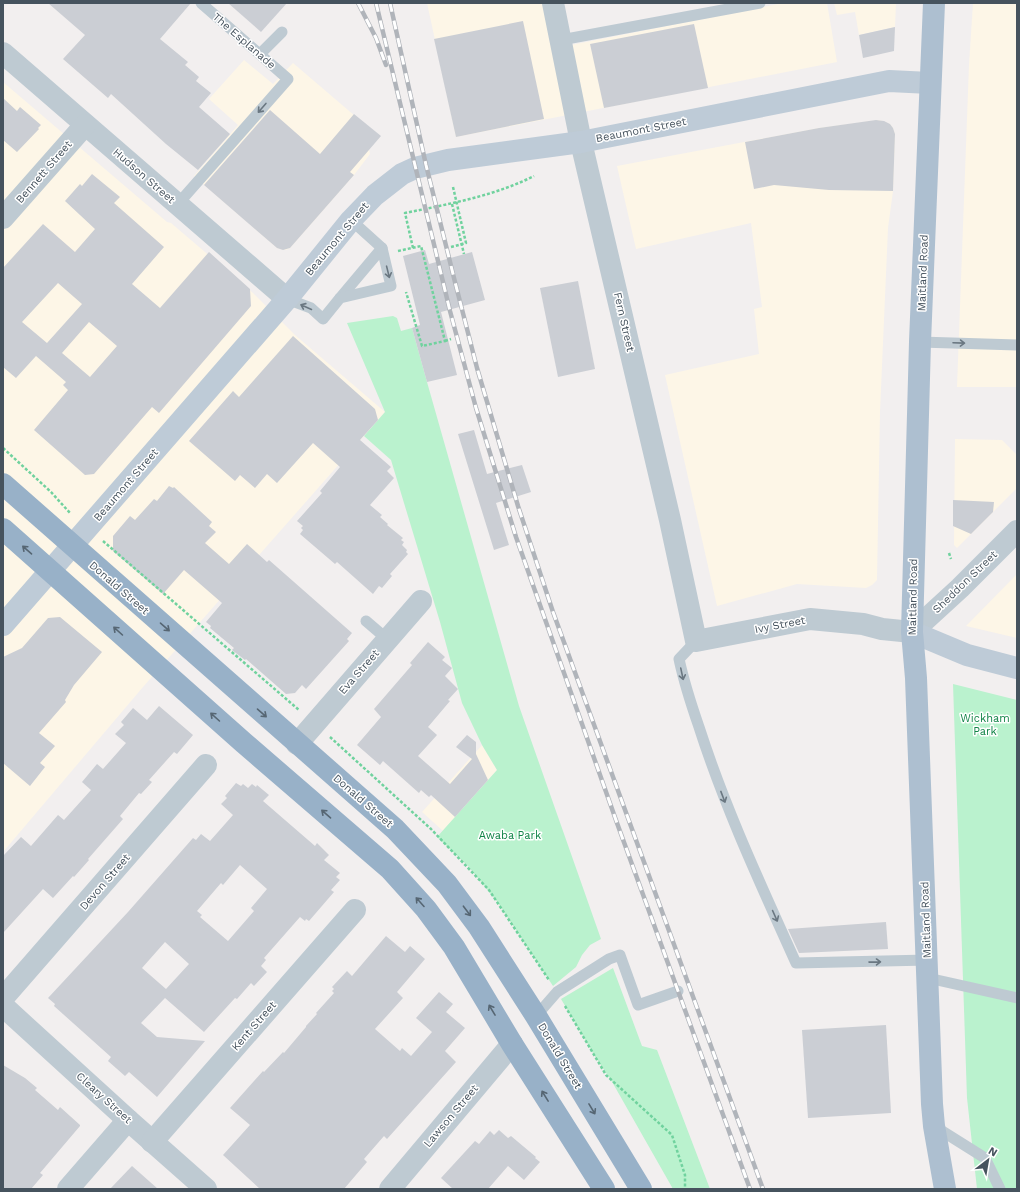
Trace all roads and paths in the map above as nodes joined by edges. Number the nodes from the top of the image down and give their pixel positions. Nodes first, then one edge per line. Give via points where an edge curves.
1 (201, 3) edge
2 (553, 3) edge
3 (760, 3) edge
4 (934, 3) edge
5 (282, 32) dead end
6 (561, 40) junction
7 (3, 53) edge
8 (260, 54) junction
9 (930, 83) junction
10 (85, 125) junction
11 (582, 142) junction
12 (534, 176) dead end
13 (453, 188) dead end
14 (452, 204) junction
15 (177, 205) junction
16 (3, 218) edge
17 (351, 220) junction
18 (462, 244) junction
19 (451, 247) dead end
20 (382, 248) junction
21 (412, 248) junction
22 (393, 253) dead end
23 (464, 254) dead end
24 (405, 289) dead end
25 (340, 298) junction
26 (287, 299) junction
27 (451, 339) dead end
28 (445, 341) junction
29 (920, 342) junction
30 (1017, 345) edge
31 (3, 448) edge
32 (3, 484) edge
33 (69, 511) dead end
34 (3, 529) edge
35 (1017, 531) edge
36 (105, 543) dead end
37 (72, 546) junction
38 (949, 553) dead end
39 (951, 559) dead end
40 (50, 571) junction
41 (421, 601) dead end
42 (366, 621) dead end
43 (3, 625) edge
44 (912, 632) junction
45 (387, 639) junction
46 (696, 641) junction
47 (1017, 668) edge
48 (300, 711) dead end
49 (297, 744) junction
50 (206, 766) dead end
51 (355, 910) dead end
52 (928, 969) junction
53 (678, 991) dead end
54 (3, 998) edge
55 (1017, 998) edge
56 (3, 1006) edge
57 (536, 1016) junction
58 (512, 1044) junction
59 (128, 1120) junction
60 (934, 1126) junction
61 (152, 1142) junction
62 (68, 1189) edge
63 (206, 1189) edge
64 (390, 1189) edge
65 (604, 1189) edge
66 (641, 1189) edge
67 (945, 1189) edge
68 (1000, 1189) edge

1 - 8 lane, The Esplanade
2 - 6 street, Fern Street
3 - 6 lane
4 - 9 main road, Maitland Road
5 - 8 lane
6 - 11 street, Fern Street
7 - 10 street, Hudson Street
8 -> 15 lane, The Esplanade via 288,78
9 - 11 main road, Beaumont Street via 889,81
9 - 29 main road, Maitland Road
10 - 15 street, Hudson Street
10 - 16 street, Bennett Street
11 - 17 main road, Beaumont Street via 448,160 415,168 388,184
11 - 46 street, Fern Street
12 - 14 path
13 - 18 path via 466,243
14 - 18 path
14 - 21 path via 405,213
15 - 26 street, Hudson Street
17 - 20 lane
17 - 26 main road, Beaumont Street
18 - 19 path
18 - 23 path
20 - 25 lane
20 -> 25 lane via 391,286
21 - 22 path
21 - 28 path via 421,246
24 - 28 path via 422,346
25 -> 26 lane via 323,319 311,308
26 - 37 main road, Beaumont Street
27 - 28 path
29 -> 30 lane
29 - 44 main road, Maitland Road
31 - 33 path
32 - 37 highway, Donald Street
40 -> 34 highway
35 - 44 street, Sheddon Street
36 - 48 path
37 - 40 main road, Beaumont Street
37 -> 49 highway, Donald Street
38 - 39 path
40 - 43 main road, Beaumont Street
58 -> 40 highway via 454,947 426,909 390,869
41 - 45 street, Eva Street
42 - 45 lane
44 - 46 street, Ivy Street via 810,618
44 - 47 main road via 967,655
44 - 52 main road, Maitland Road
45 - 49 street, Eva Street
46 -> 52 lane via 680,659 684,682 709,761 730,814 796,963
49 -> 57 highway, Donald Street via 395,829 447,884 479,926
50 - 54 street, Devon Street
51 - 61 street, Kent Street
52 - 55 lane
52 - 60 main road, Maitland Road
53 - 57 lane via 638,1005 620,955 609,959 557,992
56 - 59 street, Cleary Street
57 - 58 highway
57 -> 66 highway, Donald Street
58 - 64 street, Lawson Street
65 -> 58 highway
59 - 61 street, Cleary Street
59 - 62 street
60 - 67 main road, Maitland Road
60 - 68 lane via 985,1158
61 - 63 street, Cleary Street

